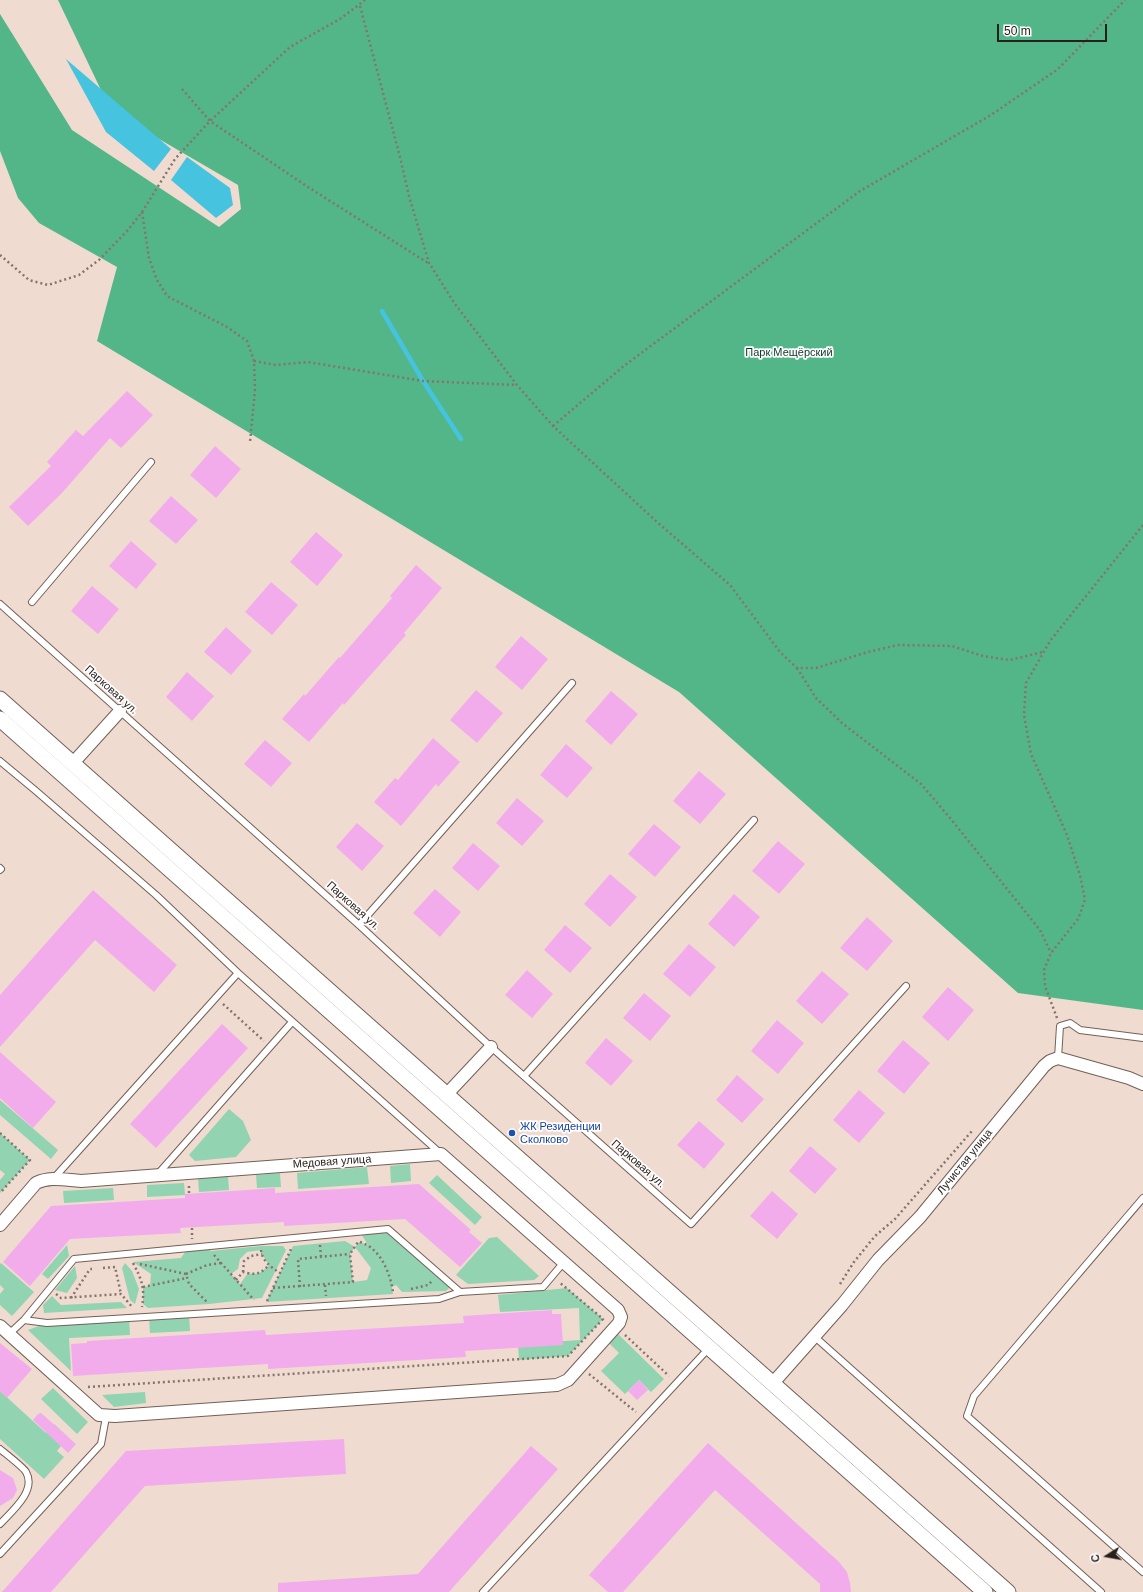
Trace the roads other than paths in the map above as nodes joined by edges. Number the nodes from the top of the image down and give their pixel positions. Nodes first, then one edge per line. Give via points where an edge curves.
1 (151, 462) dead end
2 (32, 602) dead end
3 (0, 604) edge
4 (572, 683) dead end
5 (0, 699) edge
6 (120, 711) junction
7 (0, 719) edge
8 (0, 761) edge
9 (73, 763) junction
10 (754, 820) dead end
11 (359, 924) junction
12 (238, 973) junction
13 (906, 986) dead end
14 (292, 1022) junction
15 (1143, 1038) edge
16 (491, 1047) junction
17 (1058, 1058) junction
18 (524, 1076) junction
19 (1143, 1084) edge
20 (447, 1094) junction
21 (441, 1154) junction
22 (157, 1175) junction
23 (48, 1179) junction
24 (1143, 1198) edge
25 (0, 1225) edge
26 (564, 1262) junction
27 (460, 1292) junction
28 (24, 1320) junction
29 (0, 1326) edge
30 (9, 1334) junction
31 (815, 1337) junction
32 (710, 1347) junction
33 (773, 1383) junction
34 (106, 1416) junction
35 (0, 1450) edge
36 (0, 1524) edge
37 (0, 1554) edge
38 (1143, 1572) edge
39 (483, 1592) edge
40 (986, 1592) edge
41 (1008, 1592) edge
42 (1101, 1592) edge

1 - 2 lane
3 - 6 lane, Парковая ул.
4 - 11 lane
5 - 9 street
6 - 9 street
6 - 11 lane, Парковая ул.
7 - 32 street
8 - 12 lane via 156,895
9 - 20 street
10 - 18 lane
11 - 16 lane, Парковая ул.
12 - 14 lane
12 - 23 lane
13 - 18 lane, Парковая ул. via 691,1224
14 - 21 lane
14 - 22 lane
15 - 17 lane via 1080,1030 1070,1023 1060,1026
16 - 18 lane, Парковая ул.
16 - 20 street
17 - 19 street
17 - 31 street, Лучистая улица via 1044,1066 920,1217 878,1260
20 - 33 street
21 - 22 street, Медовая улица
21 - 26 street
22 - 23 street, Медовая улица via 81,1181
23 - 25 street via 36,1183
24 - 38 lane via 974,1396 967,1416
26 - 27 lane via 543,1287
26 - 34 street via 618,1310 618,1322 568,1380 557,1385
27 - 28 lane via 439,1299 394,1302 47,1323
27 - 28 lane via 388,1229 74,1259
28 - 30 lane
29 - 30 street
30 - 34 street via 99,1415
31 - 33 street, Лучистая улица
31 - 42 lane
32 - 39 lane
32 - 40 street
33 - 41 street
34 - 37 lane via 101,1444
35 - 36 lane via 26,1472 28,1482 26,1494

